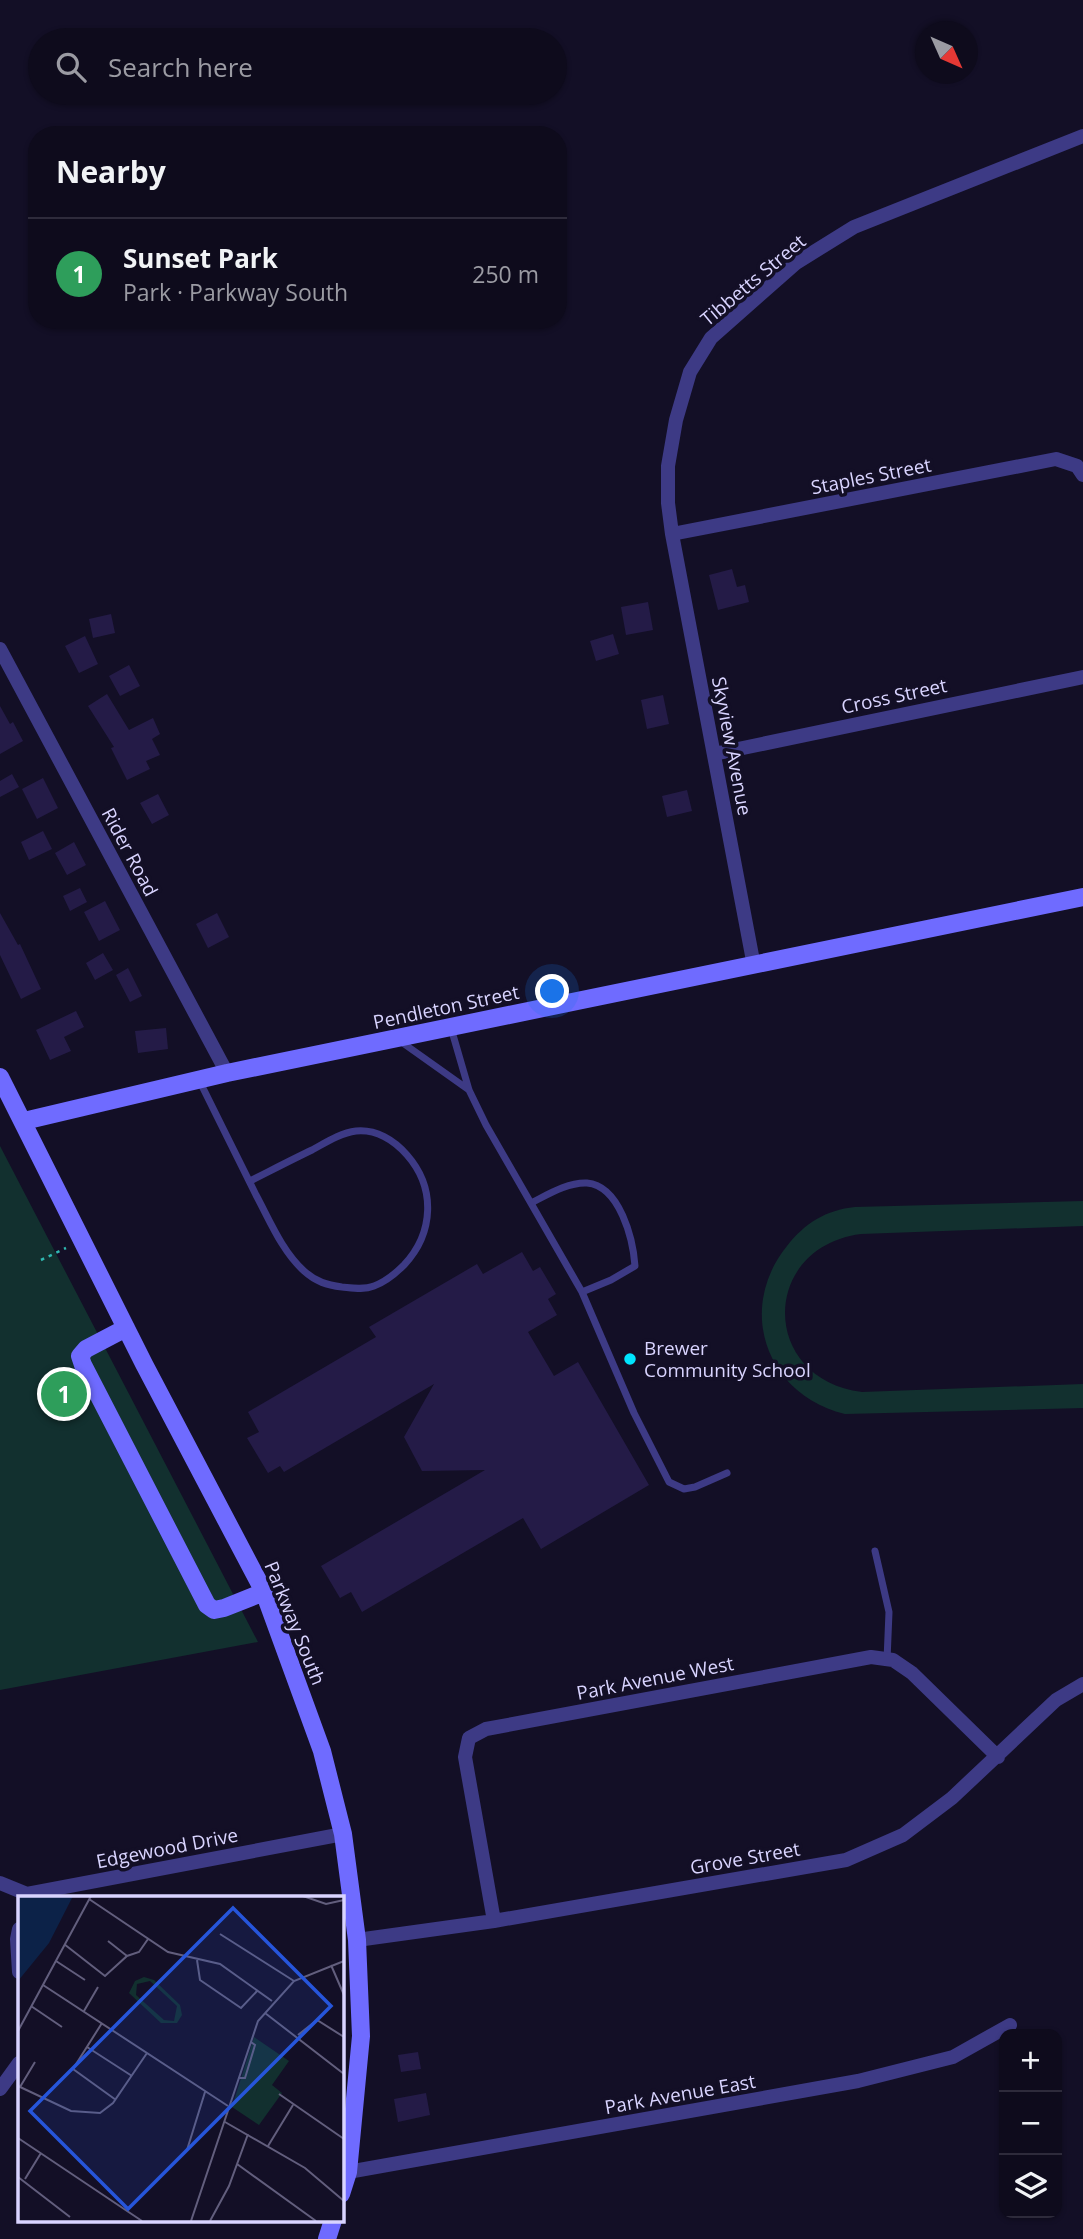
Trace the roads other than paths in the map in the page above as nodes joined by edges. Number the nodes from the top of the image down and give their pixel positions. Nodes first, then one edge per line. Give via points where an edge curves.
1 (1083, 136) edge
2 (1080, 470) edge
3 (672, 534) junction
4 (0, 649) edge
5 (1083, 677) edge
6 (714, 754) junction
7 (1083, 897) edge
8 (754, 965) junction
9 (451, 1027) junction
10 (396, 1038) junction
11 (227, 1073) junction
12 (0, 1077) edge
13 (198, 1080) junction
14 (469, 1090) junction
15 (24, 1121) junction
16 (250, 1181) junction
17 (531, 1203) junction
18 (582, 1292) junction
19 (126, 1328) junction
20 (726, 1473) dead end
21 (875, 1551) dead end
22 (264, 1592) junction
23 (887, 1660) junction
24 (1083, 1684) edge
25 (998, 1756) junction
26 (343, 1834) junction
27 (0, 1883) edge
28 (26, 1896) edge
29 (494, 1921) junction
30 (18, 1934) edge
31 (357, 1940) junction
32 (18, 1956) edge
33 (1010, 2025) dead end
34 (18, 2064) edge
35 (0, 2089) edge
36 (348, 2172) junction
37 (343, 2188) edge
38 (332, 2222) edge
39 (327, 2239) edge

1 - 3 street, Tibbetts Street via 854,227 796,264 711,338 690,372 676,420 668,466
2 - 3 street, Staples Street via 1056,459
3 - 6 street, Skyview Avenue
4 - 11 street, Rider Road
5 - 6 street, Cross Street
6 - 8 street, Skyview Avenue
7 - 8 street, Pendleton Street
8 - 9 street, Pendleton Street
9 - 10 street, Pendleton Street
9 - 14 lane
10 - 11 street, Pendleton Street
10 - 14 lane
11 - 13 street, Pendleton Street
12 - 15 street, Parkway South
13 - 15 street, Pendleton Street
13 - 16 lane
14 - 17 lane
15 - 19 street, Parkway South
16 - 16 lane via 287,1250 319,1283 374,1287 402,1267 423,1238 428,1195 417,1166 391,1140 373,1132 355,1131 338,1137
17 - 18 lane
17 - 18 lane via 580,1184 600,1186 625,1220 635,1266
18 - 20 lane via 669,1482 684,1489
19 - 22 street, Parkway South
19 - 22 street via 80,1356 207,1605 214,1610
21 - 23 lane via 889,1612
22 - 26 street, Parkway South via 322,1751
23 - 25 street via 912,1673
23 - 29 street, Park Avenue West via 871,1657 486,1729 469,1738 465,1757
24 - 25 street, Grove Street via 1056,1700
25 - 29 street, Grove Street via 902,1835 846,1860
26 - 28 street, Edgewood Drive
26 - 31 street, Parkway South
27 - 28 street, Edgewood Drive
29 - 31 street, Grove Street
30 - 32 street
31 - 36 street, Parkway South via 361,2036
33 - 36 street, Park Avenue East via 953,2057 858,2081
34 - 35 street
36 - 37 street, Parkway South
38 - 39 street

